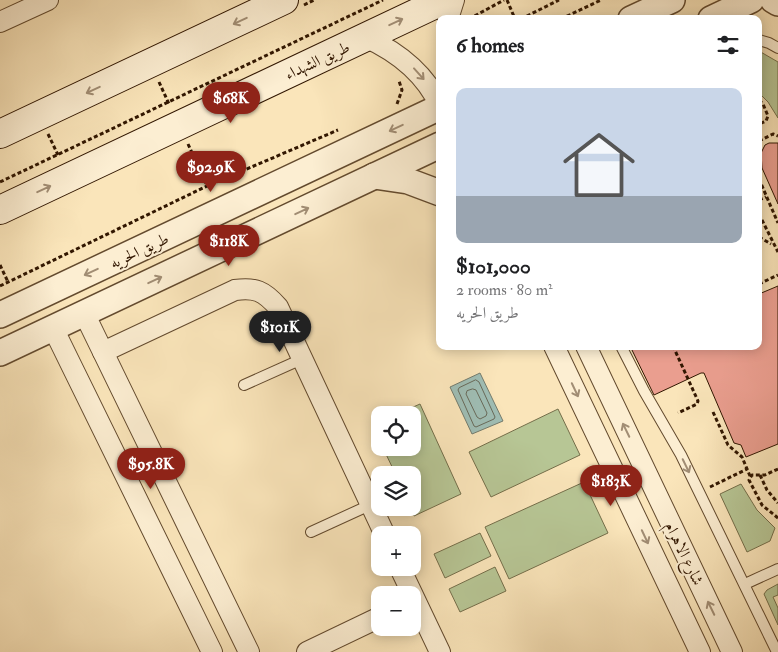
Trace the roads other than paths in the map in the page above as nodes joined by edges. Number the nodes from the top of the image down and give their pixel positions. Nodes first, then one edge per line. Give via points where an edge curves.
1 (48, 0) edge
2 (284, 0) edge
3 (444, 0) edge
4 (454, 0) edge
5 (672, 0) edge
6 (751, 0) edge
7 (773, 0) edge
8 (778, 3) edge
9 (449, 15) edge
10 (640, 15) edge
11 (719, 15) edge
12 (0, 22) edge
13 (365, 37) junction
14 (762, 41) edge
15 (778, 48) edge
16 (436, 97) edge
17 (436, 108) edge
18 (0, 134) edge
19 (436, 147) edge
20 (374, 176) junction
21 (436, 192) edge
22 (0, 210) edge
23 (38, 298) junction
24 (84, 314) junction
25 (0, 316) edge
26 (53, 328) junction
27 (556, 350) edge
28 (588, 350) edge
29 (623, 350) edge
30 (102, 352) junction
31 (0, 353) edge
32 (302, 359) junction
33 (244, 385) dead end
34 (370, 505) junction
35 (380, 526) edge
36 (311, 532) dead end
37 (778, 568) edge
38 (745, 584) junction
39 (421, 615) edge
40 (371, 621) edge
41 (212, 652) edge
42 (249, 652) edge
43 (307, 652) edge
44 (440, 652) edge
45 (700, 652) edge
46 (732, 652) edge
47 (777, 652) edge

1 - 12 street
2 -> 18 main road
13 -> 3 main road, طريق الشهداء
4 - 9 street
5 - 10 street
6 - 11 street
7 - 8 street
13 -> 16 street via 404,58
22 -> 13 main road, طريق الشهداء
14 - 15 lane
17 -> 23 street, طريق الحريه
19 - 20 street, طريق الحريه
20 - 21 street
24 -> 20 street, طريق الحريه
23 - 25 street, طريق الحريه
23 - 26 street
24 - 26 street, طريق الحريه
24 - 30 street
26 - 31 street, طريق الحريه
26 - 41 street
27 -> 45 street, شارع الاهرام
46 -> 28 street, شارع الاهرام
29 -> 38 lane via 681,455
30 - 32 street via 235,290 247,288 270,297 278,307
30 - 42 street
32 - 33 lane
32 - 34 street
34 - 35 street
34 - 36 lane
37 - 38 lane
38 - 47 lane
39 - 44 street
40 - 43 street

